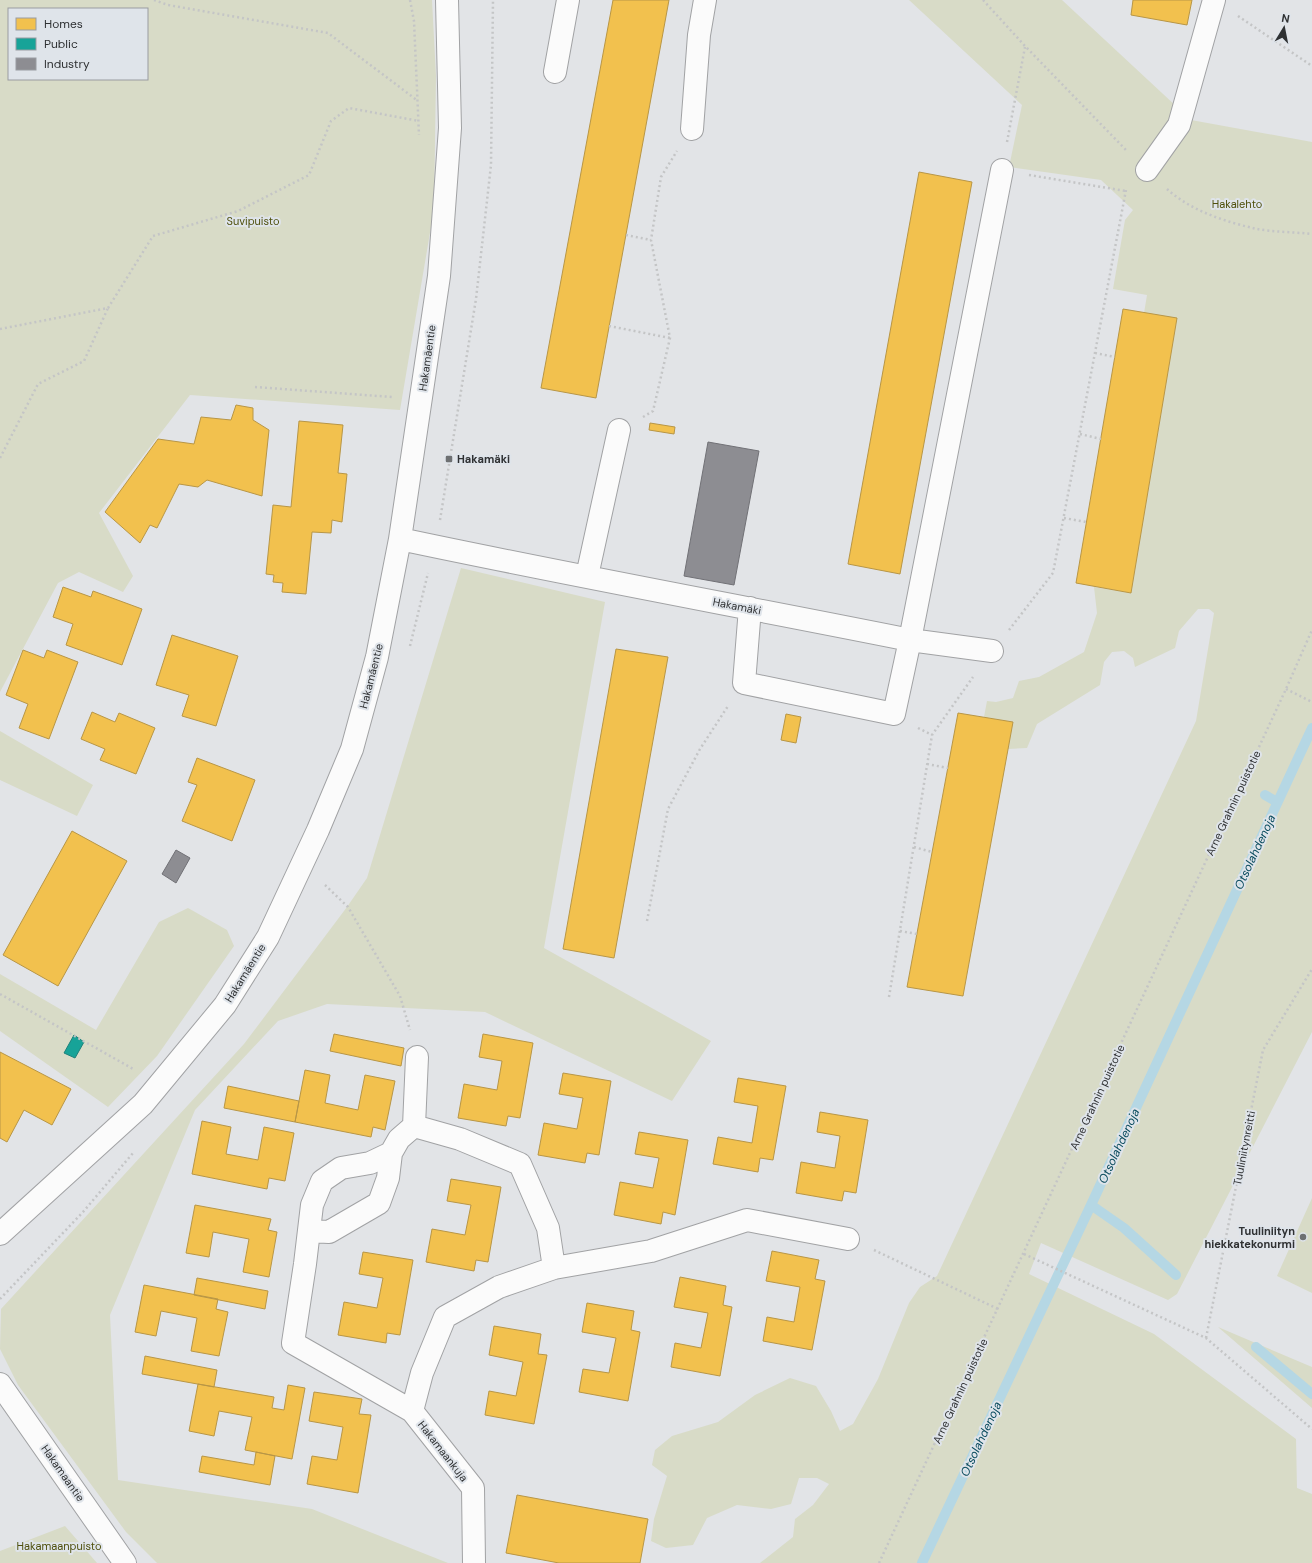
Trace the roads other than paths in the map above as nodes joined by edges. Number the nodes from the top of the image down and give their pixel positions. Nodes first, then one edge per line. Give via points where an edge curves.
1 (447, 0) edge
2 (568, 0) edge
3 (705, 0) edge
4 (1214, 0) edge
5 (555, 72) dead end
6 (692, 129) road end
7 (1002, 170) road end
8 (1147, 170) dead end
9 (618, 430) road end
10 (400, 539) junction
11 (587, 576) junction
12 (750, 608) junction
13 (910, 640) junction
14 (992, 652) road end
15 (417, 1057) road end
16 (414, 1126) junction
17 (392, 1153) junction
18 (309, 1231) junction
19 (0, 1234) edge
20 (848, 1238) road end
21 (554, 1268) junction
22 (0, 1384) edge
23 (412, 1411) junction
24 (125, 1563) edge
25 (474, 1563) edge

1 - 10 street, Hakamäentie via 450,128 439,276
2 - 5 street
3 - 6 street via 699,35
4 - 8 street via 1179,125
7 - 13 street
9 - 11 street
10 - 11 street, Hakamäki
10 - 19 street, Hakamäentie via 377,657 352,749 318,830 268,936 225,1005 143,1104
11 - 12 street, Hakamäki
12 - 13 street, Hakamäki
12 - 13 street via 744,682 894,714
13 - 14 street, Hakamäki
15 - 16 street
16 - 17 street via 399,1139
16 - 21 street via 460,1139 520,1164 548,1228
17 - 18 street via 370,1163 341,1168 322,1181 312,1205
17 - 18 street via 388,1178 379,1203 329,1232
18 - 23 street via 293,1343
20 - 21 street via 747,1220 651,1251
21 - 23 street via 499,1287 445,1317 422,1373
22 - 24 street, Hakamaantie
23 - 25 street, Hakamaankuja via 473,1488

